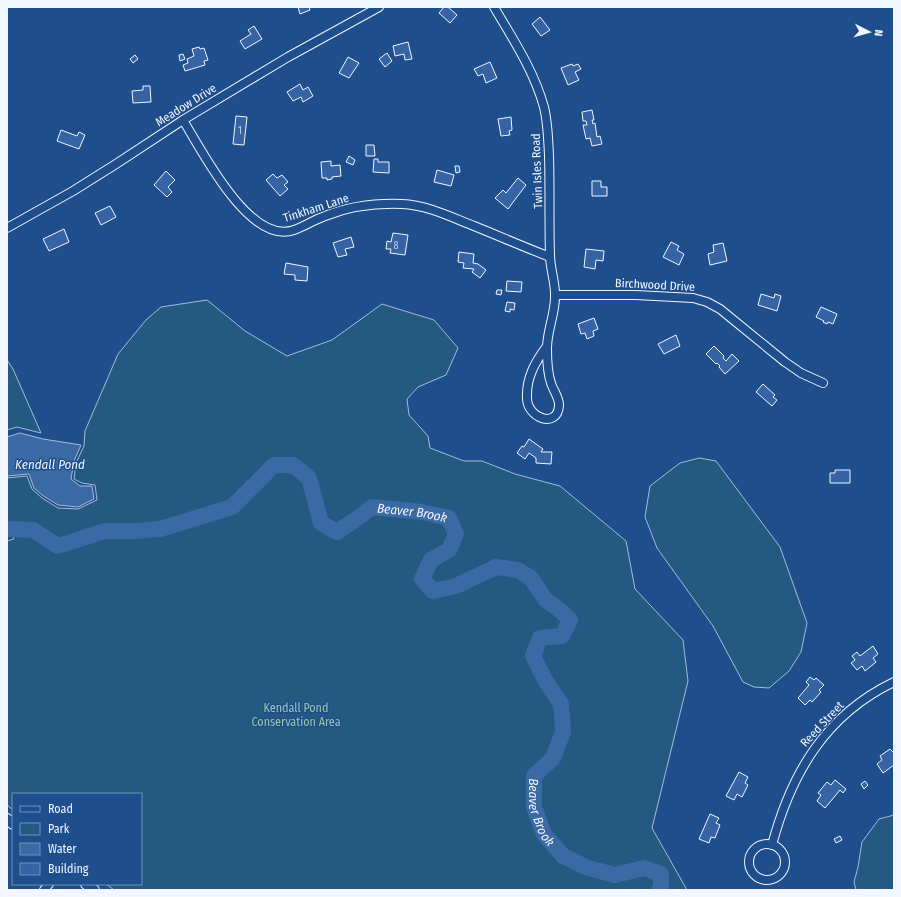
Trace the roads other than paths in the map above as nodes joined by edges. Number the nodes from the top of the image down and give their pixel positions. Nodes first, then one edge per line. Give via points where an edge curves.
1 (379, 7) edge
2 (494, 7) edge
3 (183, 120) junction
4 (7, 228) edge
5 (550, 257) junction
6 (555, 295) junction
7 (546, 346) junction
8 (823, 383) dead end
9 (894, 682) edge
10 (772, 845) junction

1 - 3 street, Meadow Drive via 288,57
2 - 5 street, Twin Isles Road via 534,79 544,107 548,127 550,170
3 - 4 street, Meadow Drive via 91,179
3 - 5 street, Tinkham Lane via 241,207 256,221 278,232 293,231 323,216 343,210 370,205 404,204 443,213
5 - 6 street, Twin Isles Road
6 - 7 street, Twin Isles Road
6 - 8 street, Birchwood Drive via 636,295 692,298 707,302 720,309 785,362
7 - 7 street, Twin Isles Road via 532,369 527,401 532,412 549,419 558,412 559,405 548,372
9 - 10 street, Reed Street via 858,703 822,738 791,790
10 - 10 street via 757,847 750,856 749,864 752,871 761,879 769,880 776,877 784,866 783,854 779,848

